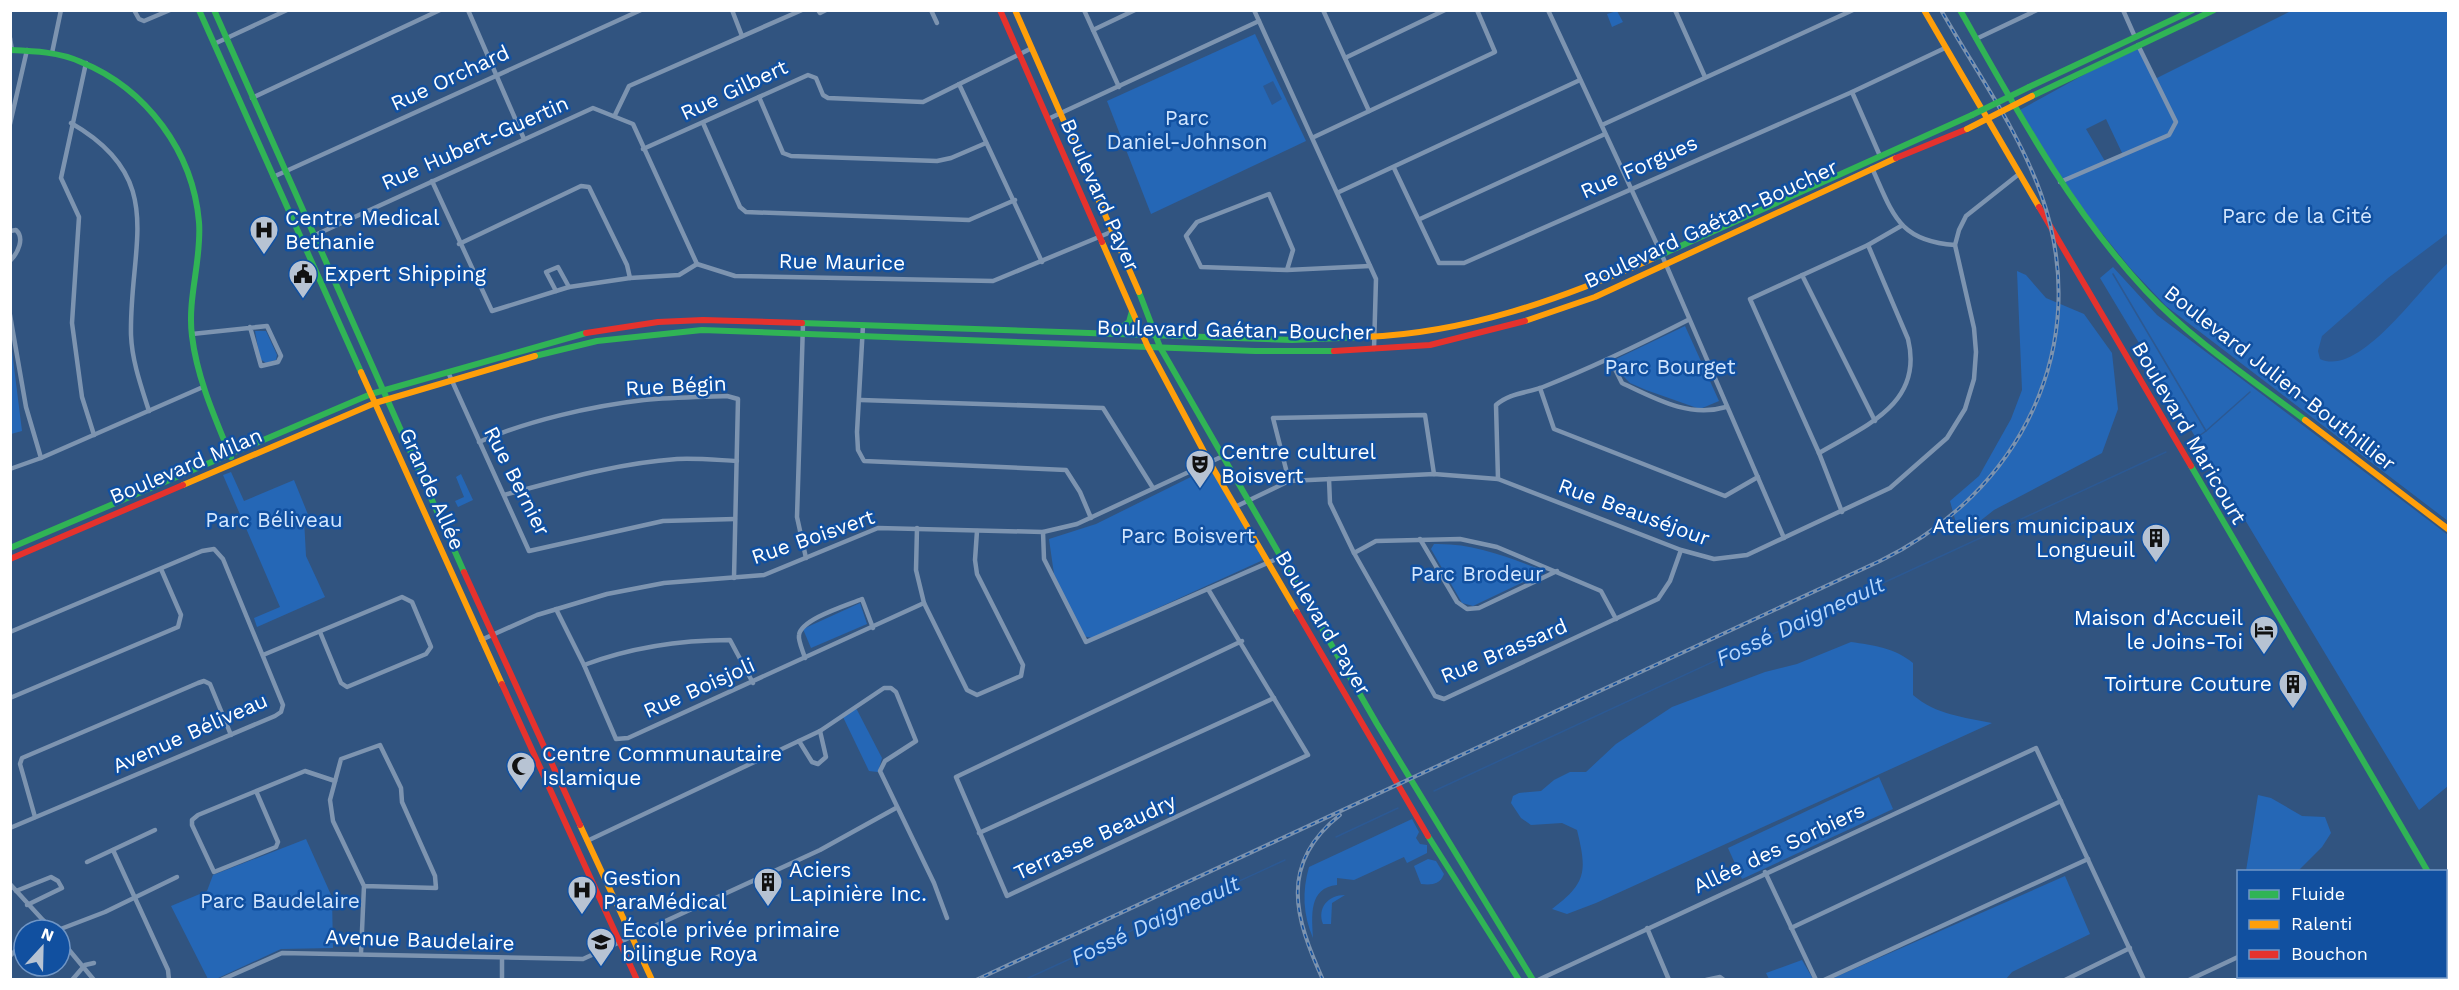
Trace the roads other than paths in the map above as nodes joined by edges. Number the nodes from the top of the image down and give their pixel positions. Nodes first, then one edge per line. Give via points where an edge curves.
1 (61, 10) edge
2 (134, 10) edge
3 (170, 10) edge
4 (199, 10) edge
5 (213, 10) edge
6 (287, 10) edge
7 (440, 10) edge
8 (468, 10) edge
9 (641, 10) edge
10 (732, 10) edge
11 (802, 10) edge
12 (818, 10) edge
13 (826, 10) edge
14 (931, 10) edge
15 (1000, 10) edge
16 (1015, 10) edge
17 (1084, 10) edge
18 (1135, 10) edge
19 (1254, 10) edge
20 (1323, 10) edge
21 (1445, 10) edge
22 (1477, 10) edge
23 (1548, 10) edge
24 (1675, 10) edge
25 (1852, 10) edge
26 (1924, 10) edge
27 (1960, 10) edge
28 (2123, 10) edge
29 (2193, 10) edge
30 (2214, 10) edge
31 (2037, 11) edge
32 (1259, 21) junction
33 (937, 23) dead end
34 (1093, 30) junction
35 (742, 36) junction
36 (2135, 37) junction
37 (10, 38) edge
38 (226, 39) junction
39 (1976, 39) junction
40 (214, 44) junction
41 (2138, 45) junction
42 (1032, 48) junction
43 (1945, 48) junction
44 (11, 50) edge
45 (27, 50) junction
46 (52, 53) junction
47 (1020, 56) junction
48 (1345, 58) junction
49 (86, 63) junction
50 (497, 74) junction
51 (1705, 77) junction
52 (1580, 80) junction
53 (959, 84) junction
54 (1119, 87) junction
55 (1852, 92) junction
56 (759, 97) junction
57 (252, 98) junction
58 (12, 110) edge
59 (1369, 111) junction
60 (1061, 113) junction
61 (615, 115) junction
62 (1048, 119) junction
63 (71, 123) junction
64 (703, 123) junction
65 (10, 124) edge
66 (1602, 125) junction
67 (1605, 134) junction
68 (1314, 137) junction
69 (524, 139) junction
70 (986, 143) junction
71 (643, 149) junction
72 (1880, 156) junction
73 (1394, 168) junction
74 (1872, 168) junction
75 (285, 172) junction
76 (2019, 174) junction
77 (273, 177) junction
78 (432, 181) junction
79 (2060, 182) junction
80 (1631, 189) junction
81 (1338, 192) junction
82 (1015, 200) junction
83 (1420, 219) junction
84 (1901, 226) junction
85 (10, 231) edge
86 (1111, 232) junction
87 (1100, 235) junction
88 (314, 236) junction
89 (459, 244) junction
90 (1868, 245) junction
91 (1955, 245) junction
92 (1661, 253) junction
93 (10, 261) edge
94 (1042, 262) junction
95 (697, 264) junction
96 (1664, 264) junction
97 (1370, 266) junction
98 (1287, 270) junction
99 (1802, 275) junction
100 (630, 278) junction
101 (568, 287) junction
102 (555, 291) junction
103 (1132, 311) junction
104 (10, 315) edge
105 (1688, 320) junction
106 (803, 324) junction
107 (864, 325) junction
108 (250, 327) junction
109 (1019, 331) junction
110 (1112, 333) junction
111 (1142, 333) junction
112 (1156, 333) junction
113 (192, 334) junction
114 (802, 336) junction
115 (1374, 336) junction
116 (863, 337) junction
117 (1018, 342) junction
118 (1148, 347) junction
119 (1160, 347) junction
120 (1374, 349) junction
121 (1610, 359) junction
122 (448, 372) junction
123 (451, 381) junction
124 (203, 387) junction
125 (1540, 388) junction
126 (382, 391) junction
127 (370, 394) junction
128 (861, 399) junction
129 (387, 400) junction
130 (1190, 400) junction
131 (375, 403) junction
132 (1179, 406) junction
133 (1726, 407) junction
134 (149, 411) junction
135 (1875, 421) junction
136 (94, 435) junction
137 (478, 442) junction
138 (1819, 453) junction
139 (230, 454) junction
140 (1221, 457) junction
141 (41, 458) junction
142 (737, 461) junction
143 (234, 463) junction
144 (1210, 463) junction
145 (10, 469) edge
146 (1434, 474) junction
147 (1758, 477) junction
148 (1329, 479) junction
149 (1498, 479) junction
150 (1289, 481) junction
151 (1153, 488) junction
152 (504, 495) junction
153 (1248, 501) junction
154 (1237, 506) junction
155 (1842, 512) junction
156 (1091, 518) junction
157 (735, 519) junction
158 (917, 528) junction
159 (2448, 529) edge
160 (977, 531) junction
161 (1043, 531) junction
162 (1784, 538) junction
163 (1420, 539) junction
164 (10, 548) edge
165 (1681, 550) junction
166 (1354, 553) junction
167 (806, 558) junction
168 (1279, 558) junction
169 (10, 559) edge
170 (1267, 562) junction
171 (161, 569) junction
172 (1557, 571) junction
173 (734, 579) junction
174 (1208, 589) junction
175 (924, 603) junction
176 (556, 609) junction
177 (1616, 620) junction
178 (873, 628) junction
179 (10, 632) edge
180 (320, 632) junction
181 (492, 635) junction
182 (481, 640) junction
183 (1242, 641) junction
184 (263, 655) junction
185 (805, 658) junction
186 (584, 665) junction
187 (753, 683) junction
188 (10, 698) edge
189 (1274, 698) junction
190 (1377, 724) junction
191 (1366, 730) junction
192 (820, 731) junction
193 (231, 735) junction
194 (799, 741) junction
195 (335, 781) junction
196 (256, 791) junction
197 (2061, 801) junction
198 (896, 808) junction
199 (35, 817) junction
200 (10, 828) edge
201 (155, 830) dead end
202 (980, 833) junction
203 (588, 841) junction
204 (113, 850) junction
205 (2088, 859) junction
206 (87, 862) dead end
207 (2425, 870) edge
208 (1765, 872) junction
209 (177, 877) dead end
210 (10, 884) edge
211 (364, 886) junction
212 (16, 891) junction
213 (135, 897) junction
214 (27, 905) junction
215 (41, 918) edge
216 (947, 918) dead end
217 (72, 925) edge
218 (1647, 928) junction
219 (1791, 928) junction
220 (632, 937) junction
221 (620, 942) junction
222 (2130, 948) junction
223 (72, 951) edge
224 (361, 953) junction
225 (2237, 957) edge
226 (502, 959) junction
227 (94, 963) dead end
228 (85, 965) junction
229 (72, 980) edge
230 (94, 980) edge
231 (170, 980) edge
232 (221, 980) edge
233 (502, 980) edge
234 (637, 980) edge
235 (652, 980) edge
236 (1519, 980) edge
237 (1533, 980) edge
238 (1538, 980) edge
239 (1669, 980) edge
240 (1706, 980) edge
241 (1724, 980) edge
242 (1816, 980) edge
243 (1824, 980) edge
244 (2065, 980) edge
245 (2144, 980) edge
246 (2189, 980) edge

1 - 46 street
2 - 3 street via 139,20 144,21
4 - 40 main road, Grande Allée
5 - 38 main road, Grande Allée
6 - 38 street
7 - 57 street
8 - 50 street
9 - 50 street, Rue Orchard
10 - 35 street
11 - 35 street
12 - 13 street
14 - 33 street
15 - 47 main road, Boulevard Payer
16 - 42 main road, Boulevard Payer
17 - 34 street
18 - 34 street
19 - 32 street
20 - 48 street
21 - 48 street
22 - 59 street via 1496,52
23 - 52 street
24 - 51 street
25 - 51 street
26 - 43 main road, Boulevard Maricourt
27 - 39 main road, Boulevard Julien-Bouthillier
28 - 36 street
29 - 36 main road, Boulevard Gaétan-Boucher
30 - 41 main road, Boulevard Gaétan-Boucher
31 - 39 street
32 - 54 street
32 - 68 street
34 - 54 street
35 - 61 street via 629,86
36 - 72 main road, Boulevard Gaétan-Boucher, bridge
37 - 44 street
38 - 40 street
38 - 57 main road, Grande Allée
39 - 79 main road, Boulevard Julien-Bouthillier
40 - 77 main road, Grande Allée
41 - 74 main road, Boulevard Gaétan-Boucher, bridge via 1933,144
41 - 79 street via 2176,122 2169,135
42 - 47 street, Rue Gilbert
42 - 60 main road, Boulevard Payer
43 - 55 street, Rue Forgues
43 - 76 main road, Boulevard Maricourt
44 - 45 main road
45 - 46 main road
45 - 58 street
46 - 49 main road
47 - 53 street, Rue Gilbert
47 - 62 main road, Boulevard Payer
48 - 59 street
49 - 63 street
49 - 113 main road via 121,82 146,104 170,134 187,167 199,226
50 - 69 street
50 - 75 street, Rue Orchard
51 - 66 street
52 - 66 street
52 - 73 street
53 - 56 street, Rue Gilbert via 923,102 828,98 816,78 808,75
53 - 70 street
54 - 60 street
55 - 72 street
55 - 80 street, Rue Forgues
56 - 64 street, Rue Gilbert
56 - 70 street via 783,153 791,156 937,161
57 - 75 main road, Grande Allée
58 - 65 street
59 - 68 street
60 - 62 street
60 - 86 main road, Boulevard Payer
61 - 69 street, Rue Hubert-Guertin via 593,108
61 - 71 street via 633,124
62 - 87 main road, Boulevard Payer
63 - 134 street via 109,150 138,206 131,337
63 - 136 street via 61,178 80,225 72,323 82,397
64 - 71 street, Rue Gilbert
64 - 82 street via 740,207 746,212 969,220
66 - 67 street
67 - 80 street
67 - 83 street
68 - 81 street
69 - 78 street, Rue Hubert-Guertin
70 - 82 street
71 - 95 street
72 - 92 main road, Boulevard Gaétan-Boucher
73 - 81 street
73 - 83 street, Rue Forgues
74 - 84 street
74 - 96 main road, Boulevard Gaétan-Boucher
75 - 77 street, Rue Orchard
75 - 88 main road, Grande Allée
76 - 91 street via 1966,216
76 - 207 main road, Boulevard Maricourt
77 - 127 main road, Grande Allée
78 - 88 street, Rue Hubert-Guertin
78 - 89 street
79 - 159 main road, Boulevard Julien-Bouthillier via 2147,295
80 - 83 street, Rue Forgues via 1464,263 1439,263
80 - 92 street
81 - 97 street
82 - 94 street
84 - 90 street
84 - 91 street via 1930,243
85 - 93 street via 16,230 20,237
86 - 87 street, Rue Maurice
86 - 112 main road, Boulevard Payer
87 - 94 street, Rue Maurice
87 - 103 main road, Boulevard Payer
88 - 126 main road, Grande Allée
89 - 100 street via 581,186 589,187
89 - 102 street via 492,311
90 - 99 street
90 - 135 street via 1912,353 1908,382 1889,410
91 - 155 street, Rue Beauséjour via 1976,352 1974,380 1965,409 1947,438 1926,460 1890,488
92 - 96 street
92 - 115 main road, Boulevard Gaétan-Boucher via 1583,290 1530,308 1480,321
94 - 95 street, Rue Maurice via 993,282 735,276
95 - 100 street via 679,275
96 - 105 street
96 - 120 main road, Boulevard Gaétan-Boucher via 1594,297 1509,327 1430,345
97 - 98 street
97 - 115 street via 1376,279
98 - 98 street via 1201,267 1186,236 1197,222 1269,194 1293,250
99 - 135 street
99 - 138 street via 1750,299
100 - 101 street
101 - 102 street
101 - 102 street via 558,267 546,272
103 - 110 main road via 1129,322
103 - 111 main road, Boulevard Payer
104 - 141 street via 26,407
105 - 121 street
105 - 133 street
106 - 107 main road, Boulevard Gaétan-Boucher
106 - 114 street
106 - 122 main road, Boulevard Gaétan-Boucher via 658,322 581,334
107 - 109 main road, Boulevard Gaétan-Boucher
107 - 116 street
108 - 108 street via 268,327 281,356 278,362 261,366
108 - 113 street
109 - 110 main road, Boulevard Gaétan-Boucher
109 - 117 main road
110 - 111 main road, Boulevard Gaétan-Boucher
111 - 112 main road, Boulevard Gaétan-Boucher
111 - 118 main road, Boulevard Payer
112 - 115 main road, Boulevard Gaétan-Boucher via 1292,340
112 - 119 main road, Boulevard Payer
113 - 124 main road
114 - 116 main road, Boulevard Gaétan-Boucher
114 - 123 main road, Boulevard Gaétan-Boucher via 702,330 637,335 567,347
114 - 167 street via 796,517
115 - 120 street
116 - 117 main road, Boulevard Gaétan-Boucher
116 - 128 street
117 - 118 main road, Boulevard Gaétan-Boucher
118 - 119 main road, Boulevard Gaétan-Boucher
118 - 132 main road, Boulevard Payer
119 - 120 main road, Boulevard Gaétan-Boucher via 1255,351
119 - 130 main road, Boulevard Payer
121 - 125 street
121 - 133 street via 1622,383 1641,392 1688,411 1709,412
122 - 123 street, Rue Bernier
122 - 126 main road, Boulevard Gaétan-Boucher
123 - 129 main road, Boulevard Gaétan-Boucher
123 - 137 street, Rue Bernier
124 - 134 street
124 - 139 main road
125 - 147 street via 1554,429 1725,496
125 - 149 street via 1503,398 1496,405
126 - 127 main road, Boulevard Gaétan-Boucher
126 - 129 main road, Grande Allée
127 - 131 main road, Grande Allée
127 - 139 main road, Boulevard Milan
128 - 151 street via 1103,408
128 - 156 street via 858,450 864,461 1066,470
129 - 131 main road, Boulevard Gaétan-Boucher
129 - 181 main road, Grande Allée
130 - 132 main road
130 - 140 main road, Boulevard Payer
131 - 143 main road, Boulevard Milan
131 - 182 main road, Grande Allée
132 - 144 main road, Boulevard Payer
133 - 147 street
134 - 136 street
135 - 138 street
136 - 141 street
137 - 142 street, Rue Bégin via 579,412 645,400 727,396 738,399
137 - 152 street, Rue Bernier
138 - 155 street
139 - 143 main road
139 - 164 main road, Boulevard Milan
140 - 144 street, Rue Boisvert
140 - 153 main road, Boulevard Payer
141 - 145 street
142 - 152 street via 677,459 638,464
142 - 157 street, Rue Bégin
143 - 169 main road, Boulevard Milan
144 - 151 street, Rue Boisvert
144 - 154 main road, Boulevard Payer
146 - 148 street, Rue Beauséjour
146 - 149 street, Rue Beauséjour
146 - 150 street via 1425,415 1273,418
147 - 162 street
148 - 150 street, Rue Beauséjour
148 - 166 street, Rue Brassard via 1330,503
149 - 165 street, Rue Beauséjour
150 - 153 street, Rue Beauséjour
151 - 156 street, Rue Boisvert
152 - 157 street, Rue Bernier via 529,551 663,521
153 - 154 street, Rue Beauséjour
153 - 168 main road, Boulevard Payer
154 - 170 main road, Boulevard Payer
155 - 162 street, Rue Beauséjour
156 - 161 street, Rue Boisvert
157 - 173 street, Rue Bégin
158 - 160 street, Rue Boisvert
158 - 167 street, Rue Boisvert via 878,528
158 - 175 street via 916,570
160 - 161 street, Rue Boisvert
160 - 175 street via 977,574 1023,665 1021,676 977,695 968,690
161 - 174 street via 1044,559 1086,642
162 - 165 street, Rue Beauséjour via 1747,555 1714,559
163 - 166 street via 1376,541
163 - 172 street via 1460,539 1497,547
163 - 172 street via 1457,602 1467,609 1479,608
165 - 177 street, Rue Brassard via 1670,581 1658,599
166 - 177 street, Rue Brassard via 1435,696 1444,699
167 - 173 street, Rue Boisvert via 764,575
168 - 170 street
168 - 190 main road, Boulevard Payer
170 - 174 street
170 - 191 main road, Boulevard Payer
171 - 179 street, Avenue Béliveau
171 - 184 street, Avenue Béliveau via 205,550 218,552
171 - 188 street via 181,615 178,627
172 - 177 street via 1601,591
173 - 176 street, Rue Boisvert via 664,583
174 - 183 street
175 - 178 street, Rue Boisjoli
176 - 181 street, Rue Boisvert
176 - 186 street, Rue Boisjoli
178 - 185 street, Rue Boisjoli
178 - 185 street via 862,599 818,618 802,627 799,636
180 - 180 street via 404,597 412,602 431,647 424,655 347,687 341,683
180 - 184 street
181 - 182 street, Rue Boisvert
181 - 203 main road, Grande Allée
182 - 221 main road, Grande Allée
183 - 189 street
183 - 202 street, Terrasse Beaudry via 956,777
184 - 193 street, Avenue Béliveau via 283,710
185 - 187 street, Rue Boisjoli
186 - 187 street via 627,650 666,643 730,640
186 - 187 street, Rue Boisjoli via 616,739 628,738
189 - 202 street
189 - 202 street, Terrasse Beaudry via 1308,755 1007,896
190 - 191 main road
190 - 237 main road, Boulevard Payer
191 - 236 main road, Boulevard Payer
192 - 194 street
192 - 194 street via 826,757 818,764 812,762
192 - 198 street via 884,688 896,692 916,741 885,761 880,771
193 - 199 street, Avenue Béliveau
193 - 199 street via 211,686 200,682 22,758 20,764
194 - 203 street
195 - 196 street via 305,771
195 - 211 street via 330,800 333,820
195 - 211 street via 341,759 380,745 435,876 436,888
196 - 196 street via 192,820 214,872 276,848 278,842
197 - 205 street
197 - 208 street, Allée des Sorbiers via 2036,748
197 - 219 street
198 - 216 street
198 - 220 street, Avenue Baudelaire via 820,850
199 - 200 street, Avenue Béliveau
201 - 204 street
203 - 220 main road, Grande Allée
204 - 206 street
204 - 213 street
205 - 222 street
205 - 243 street
208 - 218 street, Allée des Sorbiers
208 - 219 street
209 - 213 street
210 - 212 street
211 - 224 street
212 - 214 street
212 - 214 street via 51,877 58,881 62,888
213 - 217 street
213 - 231 street
214 - 215 street
218 - 238 street, Allée des Sorbiers
218 - 239 street
219 - 242 street
220 - 221 street, Avenue Baudelaire
220 - 235 main road, Grande Allée
221 - 226 street, Avenue Baudelaire via 576,960
221 - 234 main road, Grande Allée
222 - 244 street
222 - 245 street
223 - 228 street
224 - 226 street, Avenue Baudelaire
224 - 232 street, Avenue Baudelaire via 282,953
225 - 246 street
226 - 233 street
227 - 228 street
228 - 229 street
228 - 230 street
240 - 241 street

